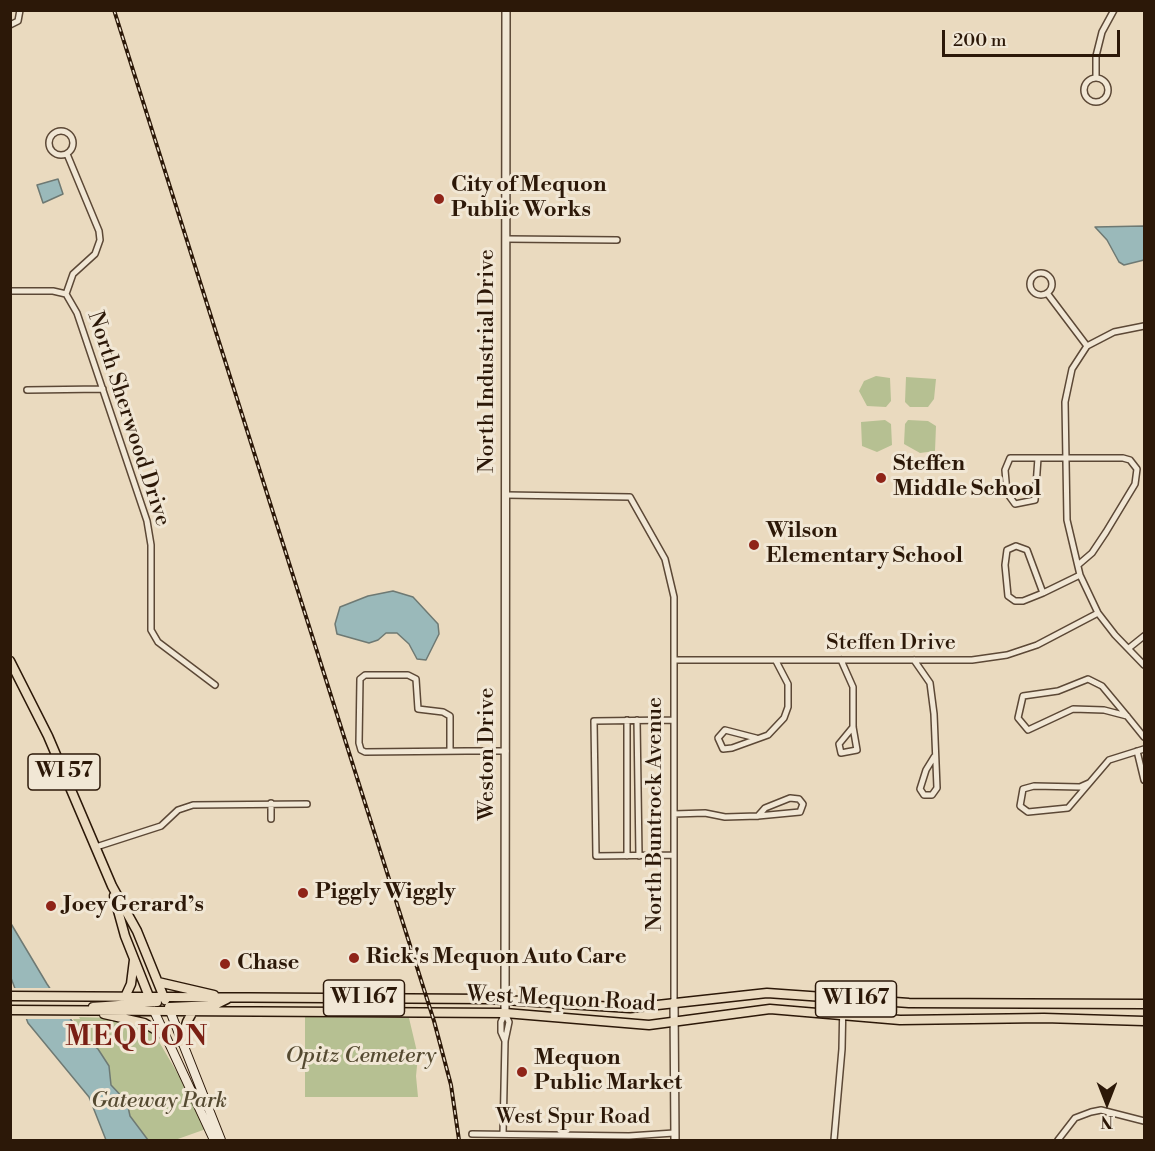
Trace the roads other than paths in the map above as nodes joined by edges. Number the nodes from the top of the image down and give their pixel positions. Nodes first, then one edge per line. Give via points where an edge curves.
1 (20, 10) edge
2 (506, 10) edge
3 (1114, 10) edge
4 (10, 25) edge
5 (1095, 78) junction
6 (67, 154) junction
7 (506, 240) junction
8 (617, 240) dead end
9 (10, 291) edge
10 (1047, 293) junction
11 (66, 294) junction
12 (1144, 326) edge
13 (1087, 346) junction
14 (104, 389) junction
15 (27, 390) dead end
16 (1066, 457) junction
17 (1038, 458) junction
18 (506, 495) junction
19 (1078, 565) junction
20 (1080, 575) junction
21 (1043, 592) junction
22 (1098, 613) junction
23 (1144, 636) edge
24 (1129, 648) junction
25 (674, 660) junction
26 (841, 660) junction
27 (914, 660) junction
28 (10, 661) edge
29 (776, 661) junction
30 (1144, 665) edge
31 (215, 685) dead end
32 (1127, 716) junction
33 (627, 720) junction
34 (637, 720) junction
35 (674, 720) junction
36 (853, 728) junction
37 (1144, 736) edge
38 (756, 738) junction
39 (1144, 749) edge
40 (506, 751) junction
41 (1137, 751) junction
42 (450, 752) junction
43 (934, 757) junction
44 (1143, 767) edge
45 (1144, 780) edge
46 (1089, 783) junction
47 (271, 803) junction
48 (307, 804) dead end
49 (674, 814) junction
50 (758, 816) junction
51 (271, 819) dead end
52 (96, 847) junction
53 (674, 855) junction
54 (627, 856) junction
55 (639, 856) junction
56 (112, 886) junction
57 (134, 958) junction
58 (158, 982) junction
59 (10, 996) edge
60 (125, 997) junction
61 (165, 998) junction
62 (226, 998) junction
63 (338, 998) junction
64 (843, 998) junction
65 (505, 1000) junction
66 (674, 1002) junction
67 (152, 1004) junction
68 (979, 1004) junction
69 (1131, 1004) junction
70 (1144, 1004) edge
71 (169, 1009) junction
72 (10, 1010) edge
73 (79, 1011) junction
74 (95, 1011) junction
75 (193, 1011) junction
76 (338, 1013) junction
77 (505, 1013) junction
78 (842, 1014) junction
79 (979, 1019) junction
80 (1131, 1021) junction
81 (1144, 1021) edge
82 (675, 1023) junction
83 (163, 1034) junction
84 (182, 1042) junction
85 (1144, 1121) edge
86 (472, 1134) dead end
87 (503, 1134) junction
88 (674, 1137) edge
89 (214, 1140) edge
90 (222, 1140) edge
91 (834, 1140) edge
92 (1058, 1140) edge

1 - 4 street via 18,21
2 - 7 street, North Industrial Drive
3 - 5 street via 1102,32
5 - 5 street via 1084,88 1088,99 1096,102 1106,97 1108,90 1105,83
6 - 6 street, North Sherwood Drive via 73,140 68,134 57,132 50,141 51,148 56,154
6 - 11 street, North Sherwood Drive via 100,240 95,254 73,274
7 - 8 street
7 - 18 street, North Industrial Drive
9 - 11 street
10 - 10 street via 1051,278 1045,273 1035,274 1031,288 1036,293
10 - 13 street
11 - 14 street, North Sherwood Drive via 77,313
12 - 13 street via 1114,332
13 - 16 street via 1067,385
14 - 15 street
14 - 31 street, North Sherwood Drive via 147,521 153,637
16 - 17 street
16 - 19 street via 1067,520
16 - 19 street via 1123,458 1130,460 1137,470 1135,484 1106,532
17 - 17 street via 1010,458 1006,463 1006,493 1015,504 1035,501
18 - 25 street, North Buntrock Avenue via 630,497 670,574
18 - 40 street, Weston Drive
19 - 20 street
20 - 21 street
20 - 22 street
21 - 21 street via 1027,550 1016,546 1007,550 1008,596 1023,601
22 - 24 street
22 - 27 street, Steffen Drive via 1063,633 1007,655 972,660
23 - 24 street
24 - 30 street
25 - 29 street, Steffen Drive
25 - 35 street, North Buntrock Avenue
26 - 27 street, Steffen Drive
26 - 29 street, Steffen Drive
26 - 36 street via 852,687
27 - 43 street via 930,683
28 - 52 main road, WI 57 via 48,736
29 - 38 street via 788,684 788,707 774,730
32 - 32 street via 1102,686 1088,679 1058,691 1023,696 1018,717 1028,730 1073,709
32 - 37 street
33 - 34 street
33 - 54 street
33 - 54 street via 594,721 596,856
34 - 35 street
34 - 55 street
35 - 49 street, North Buntrock Avenue
36 - 36 street via 839,744 841,753 857,750
38 - 38 street via 725,730 718,738 723,749
39 - 41 street
40 - 42 street
40 - 65 street, Weston Drive
41 - 44 street
41 - 46 street via 1109,760
42 - 42 street via 450,716 418,709 417,681 408,675 365,675 360,679 361,750
43 - 43 street via 920,789 924,795 932,795 937,788
44 - 45 street
46 - 46 street via 1080,787 1023,789 1020,806 1028,812 1068,808
47 - 48 street
47 - 51 street
47 - 52 street via 183,808 161,826
49 - 50 street
49 - 53 street, North Buntrock Avenue
50 - 50 street via 800,812 803,804 790,798 765,808
52 - 56 main road, WI 57
53 - 55 street
53 - 66 street, North Buntrock Avenue
54 - 55 street
56 - 57 main road, WI 57
56 - 58 main road, WI 57 via 137,931
57 - 60 main road
57 - 67 main road, WI 57
58 - 61 main road, WI 57
58 - 62 main road
59 - 60 main road, West Mequon Road
60 - 67 main road, West Mequon Road
61 - 62 main road, West Mequon Road / WI 167
61 - 67 main road, West Mequon Road / WI 167
61 - 71 main road, WI 57
62 - 63 main road, West Mequon Road / WI 167
62 - 71 main road via 215,1005
63 - 65 main road, West Mequon Road / WI 167
63 - 76 main road
64 - 66 main road, West Mequon Road / WI 167 via 767,993
64 - 68 main road, West Mequon Road / WI 167
64 - 78 street
65 - 66 main road, West Mequon Road / WI 167 via 630,1008
65 - 77 street, Weston Drive
66 - 82 street, North Buntrock Avenue
67 - 71 main road, West Mequon Road
67 - 73 main road via 106,1005
67 - 74 main road, West Mequon Road
67 - 83 main road
68 - 69 main road, West Mequon Road / WI 167
68 - 79 main road
69 - 70 main road, West Mequon Road / WI 167
69 - 80 main road
71 - 75 main road, West Mequon Road / WI 167
71 - 84 main road
72 - 73 main road, West Mequon Road
73 - 74 main road, West Mequon Road
74 - 83 main road via 144,1023
75 - 76 main road, West Mequon Road / WI 167
75 - 84 main road
76 - 77 main road, West Mequon Road / WI 167
77 - 82 main road, West Mequon Road / WI 167 via 618,1024
77 - 87 street via 501,1022 505,1041
78 - 79 main road, West Mequon Road / WI 167 via 900,1020
78 - 82 main road, West Mequon Road / WI 167 via 770,1009
78 - 91 street
79 - 80 main road, West Mequon Road / WI 167
80 - 81 main road, West Mequon Road / WI 167
82 - 88 street, North Buntrock Avenue
83 - 89 main road
84 - 90 main road
85 - 92 street via 1101,1110 1090,1112 1075,1118
86 - 87 street, West Spur Road
87 - 88 street, West Spur Road

